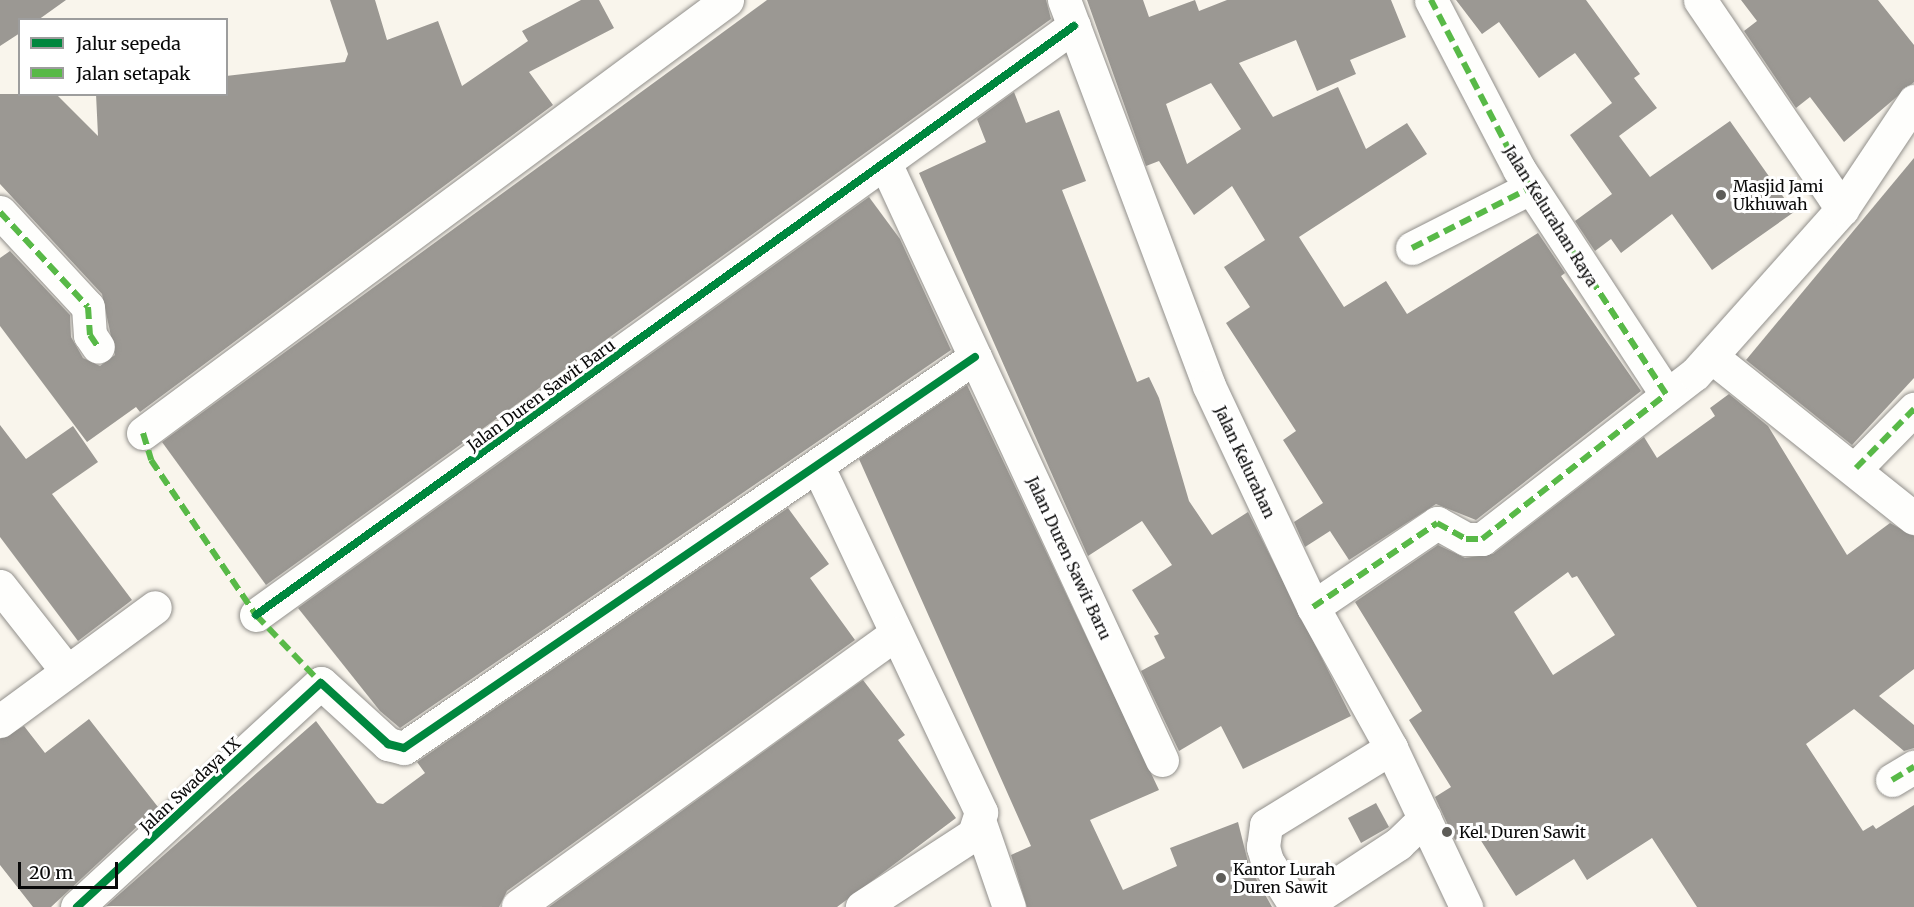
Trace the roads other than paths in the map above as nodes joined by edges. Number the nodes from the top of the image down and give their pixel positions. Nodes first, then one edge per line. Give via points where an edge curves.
1 (727, 0) edge
2 (1431, 0) edge
3 (1700, 0) edge
4 (1069, 13) edge
5 (1914, 101) edge
6 (886, 165) junction
7 (1530, 188) junction
8 (1842, 209) junction
9 (0, 212) edge
10 (1412, 248) dead end
11 (98, 347) dead end
12 (975, 357) junction
13 (1712, 357) junction
14 (1666, 394) junction
15 (1914, 409) edge
16 (143, 433) dead end
17 (818, 467) junction
18 (1856, 468) junction
19 (1914, 518) edge
20 (0, 586) edge
21 (155, 607) dead end
22 (1313, 607) junction
23 (256, 615) dead end
24 (896, 633) junction
25 (68, 671) junction
26 (0, 721) edge
27 (1391, 748) junction
28 (1162, 760) dead end
29 (1425, 818) junction
30 (980, 823) junction
31 (86, 904) edge
32 (518, 906) edge
33 (862, 907) edge
34 (1009, 907) edge
35 (1296, 907) edge
36 (1302, 907) edge
37 (1466, 907) edge

1 - 16 street
2 - 7 street, Jalan Kelurahan Raya
3 - 8 street
4 - 6 street, Jalan Duren Sawit Baru
4 - 22 street, Jalan Kelurahan via 1209,386
5 - 8 street
6 - 12 street, Jalan Duren Sawit Baru
6 - 23 street, Jalan Duren Sawit Baru
7 - 10 street
7 - 14 street, Jalan Kelurahan Raya
8 - 13 street
9 - 11 street via 88,307 90,334
12 - 17 street
12 - 28 street, Jalan Duren Sawit Baru
13 - 14 street
13 - 18 street
14 - 22 street via 1482,539 1466,539 1437,522
15 - 18 street
17 - 24 street
17 - 31 street, Jalan Swadaya IX via 404,748 388,744 321,683
18 - 19 street
20 - 25 street
21 - 25 street
22 - 27 street, Jalan Kelurahan
24 - 30 street via 981,812
24 - 32 street
25 - 26 street
27 - 29 street, Jalan Kelurahan
27 - 35 street via 1266,825 1263,847 1267,861
29 - 36 street via 1398,844
29 - 37 street, Jalan Kelurahan
30 - 33 street via 974,834
30 - 34 street

